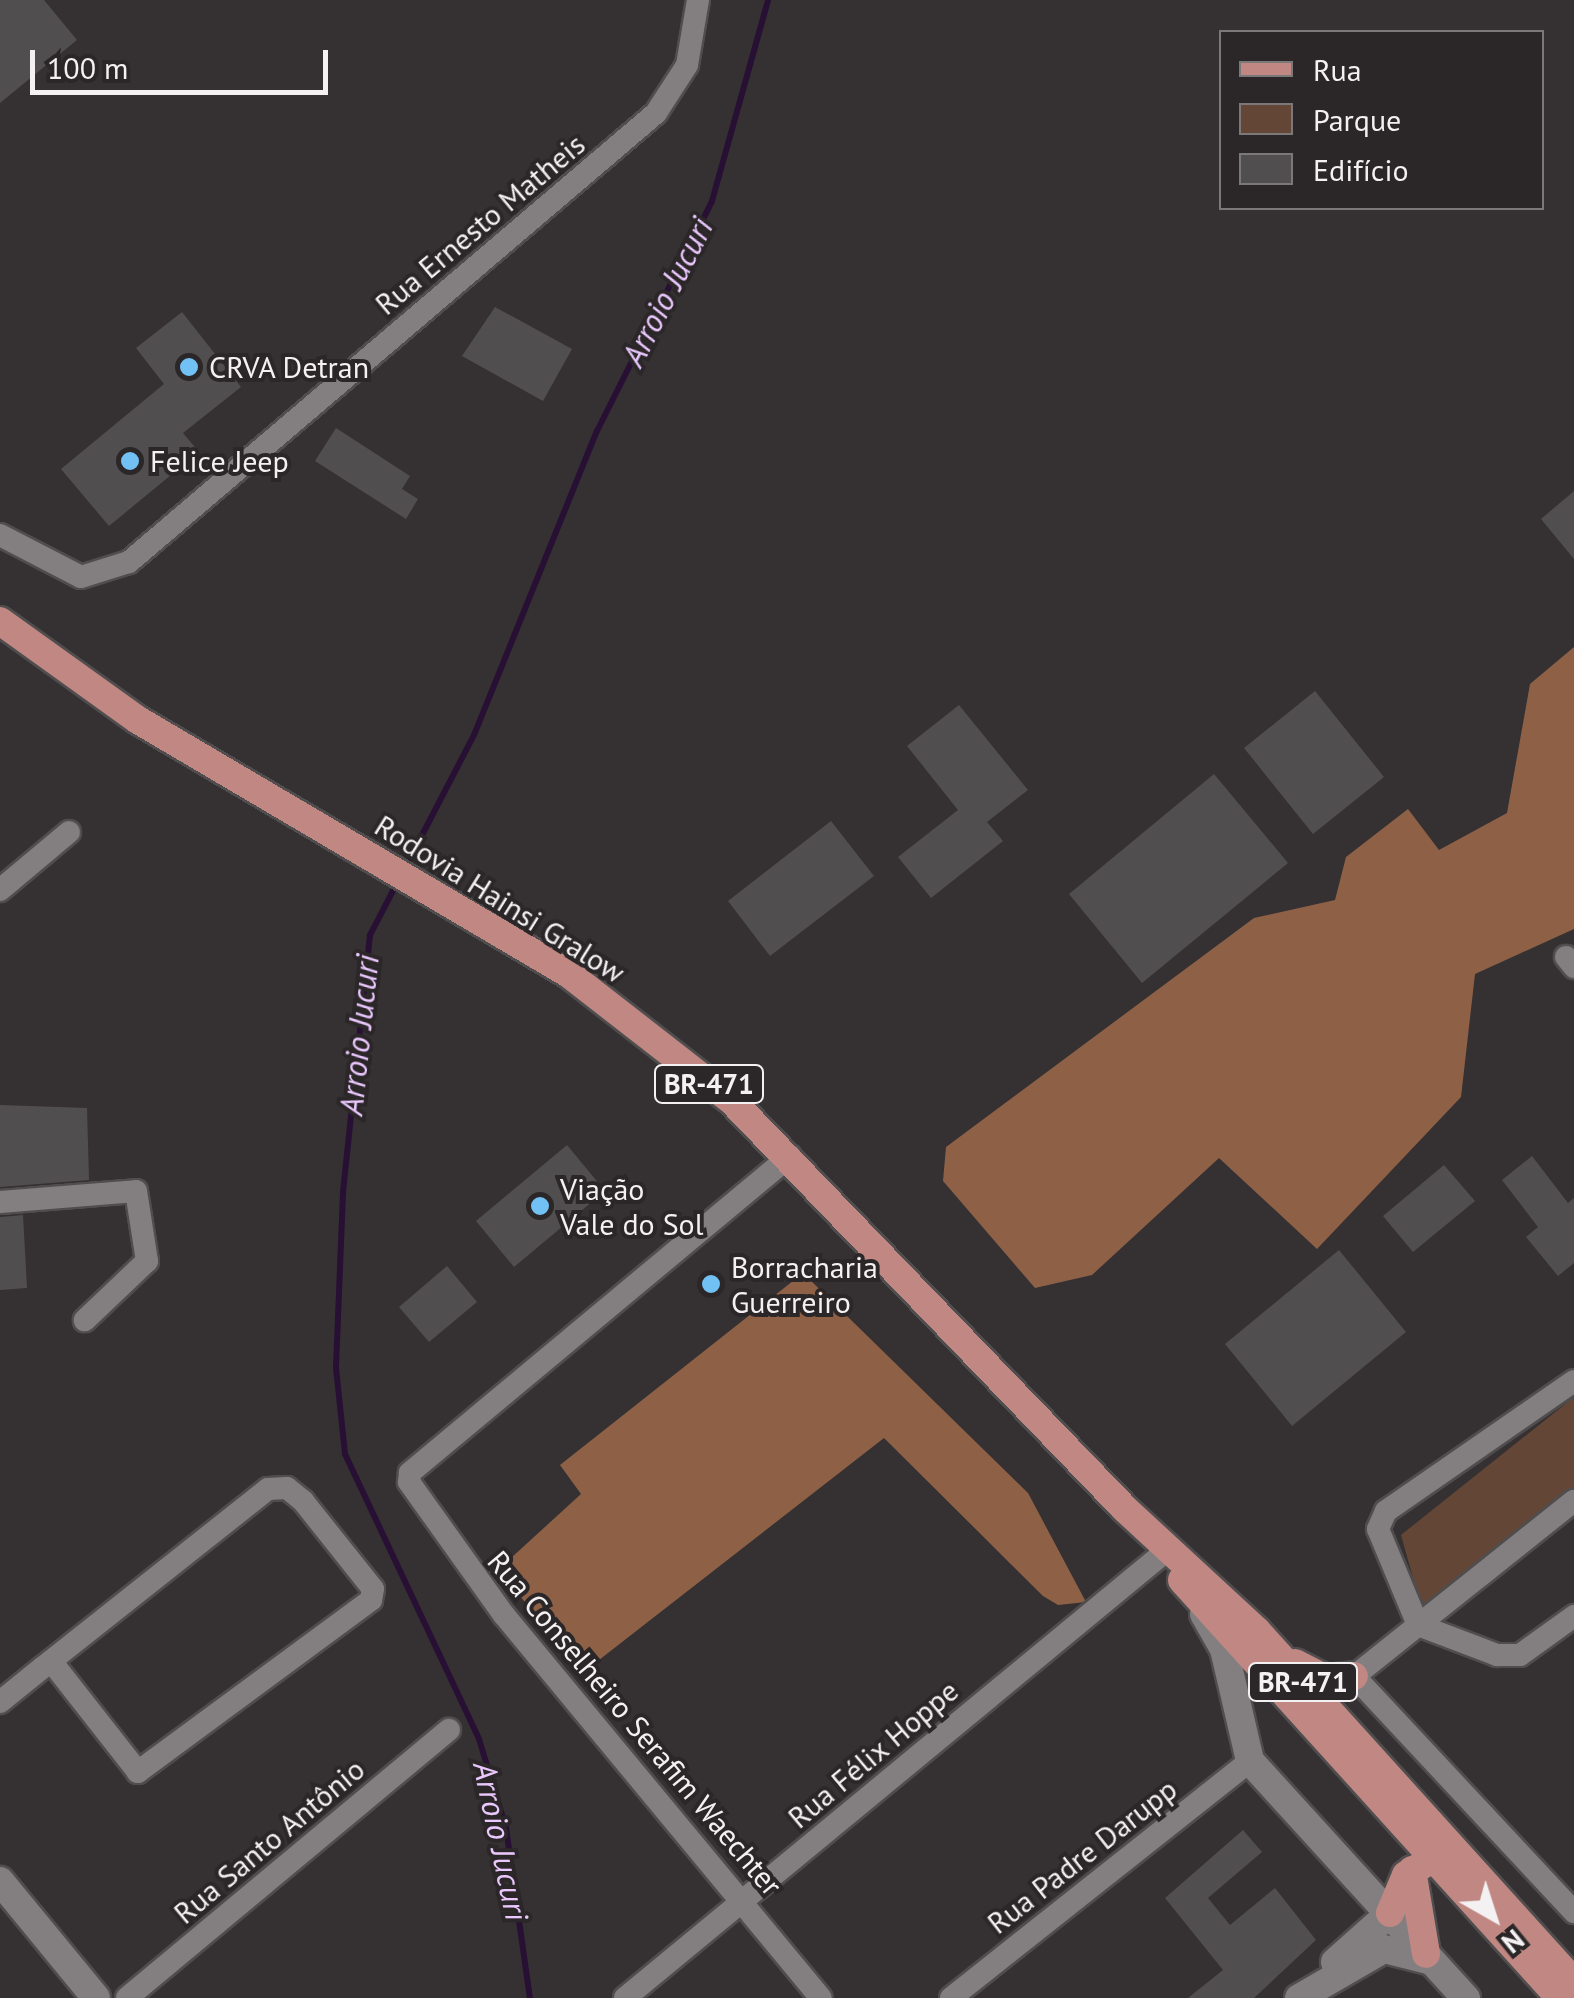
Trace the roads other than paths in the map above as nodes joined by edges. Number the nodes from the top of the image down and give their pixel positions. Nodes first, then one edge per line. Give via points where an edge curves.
1 (698, 0) edge
2 (0, 535) edge
3 (0, 621) edge
4 (69, 832) dead end
5 (0, 890) edge
6 (790, 1156) junction
7 (0, 1202) edge
8 (85, 1320) dead end
9 (1574, 1381) edge
10 (1574, 1501) edge
11 (1125, 1508) junction
12 (1167, 1564) junction
13 (1240, 1614) junction
14 (1574, 1616) edge
15 (1418, 1625) junction
16 (51, 1661) junction
17 (1354, 1676) junction
18 (0, 1702) edge
19 (1322, 1704) junction
20 (449, 1730) dead end
21 (1250, 1760) junction
22 (1432, 1857) junction
23 (0, 1881) edge
24 (744, 1900) junction
25 (1574, 1912) edge
26 (1390, 1914) junction
27 (1430, 1958) junction
28 (1574, 1982) edge
29 (96, 1998) edge
30 (126, 1998) edge
31 (624, 1998) edge
32 (821, 1998) edge
33 (951, 1998) edge
34 (1297, 1998) edge
35 (1466, 1998) edge
36 (1560, 1998) edge

1 - 2 street, Rua Ernesto Matheis via 688,66 656,113 128,562 81,577
3 - 6 main road, Rodovia Hainsi Gralow / BR-471 via 138,720 432,887 569,974
4 - 5 street
6 - 11 main road, Rodovia Hainsi Gralow / BR-471
6 - 24 street, Rua Conselheiro Serafim Waechter via 410,1473 409,1482 504,1615
7 - 8 street via 136,1191 148,1261
9 - 15 street via 1386,1511 1378,1530 1383,1558
10 - 15 street
11 - 12 main road, Rodovia Hainsi Gralow / BR-471
11 - 13 main road, Rodovia Hainsi Gralow / BR-471
12 - 21 main road via 1224,1649
12 - 22 main road, Rodovia Hainsi Gralow / BR-471
12 - 24 street, Rua Félix Hoppe
13 - 17 main road via 1312,1676
13 - 19 main road, Rodovia Hainsi Gralow / BR-471
14 - 15 street via 1520,1655 1497,1655
15 - 17 street
16 - 16 street via 268,1490 287,1488 302,1501 373,1589 371,1600 138,1772
16 - 18 street
17 - 19 street
17 - 25 street
19 - 22 main road, Rodovia Hainsi Gralow / BR-471
20 - 30 street, Rua Santo Antônio
21 - 26 main road
21 - 33 street, Rua Padre Darupp
22 - 26 main road
22 - 27 main road
22 - 28 main road, Rodovia Hainsi Gralow / BR-471
22 - 36 main road, Rodovia Hainsi Gralow / BR-471
23 - 29 main road
24 - 31 street, Rua Félix Hoppe
24 - 32 street, Rua Conselheiro Serafim Waechter
26 - 27 main road
26 - 34 main road
27 - 34 main road via 1384,1949
27 - 35 main road

